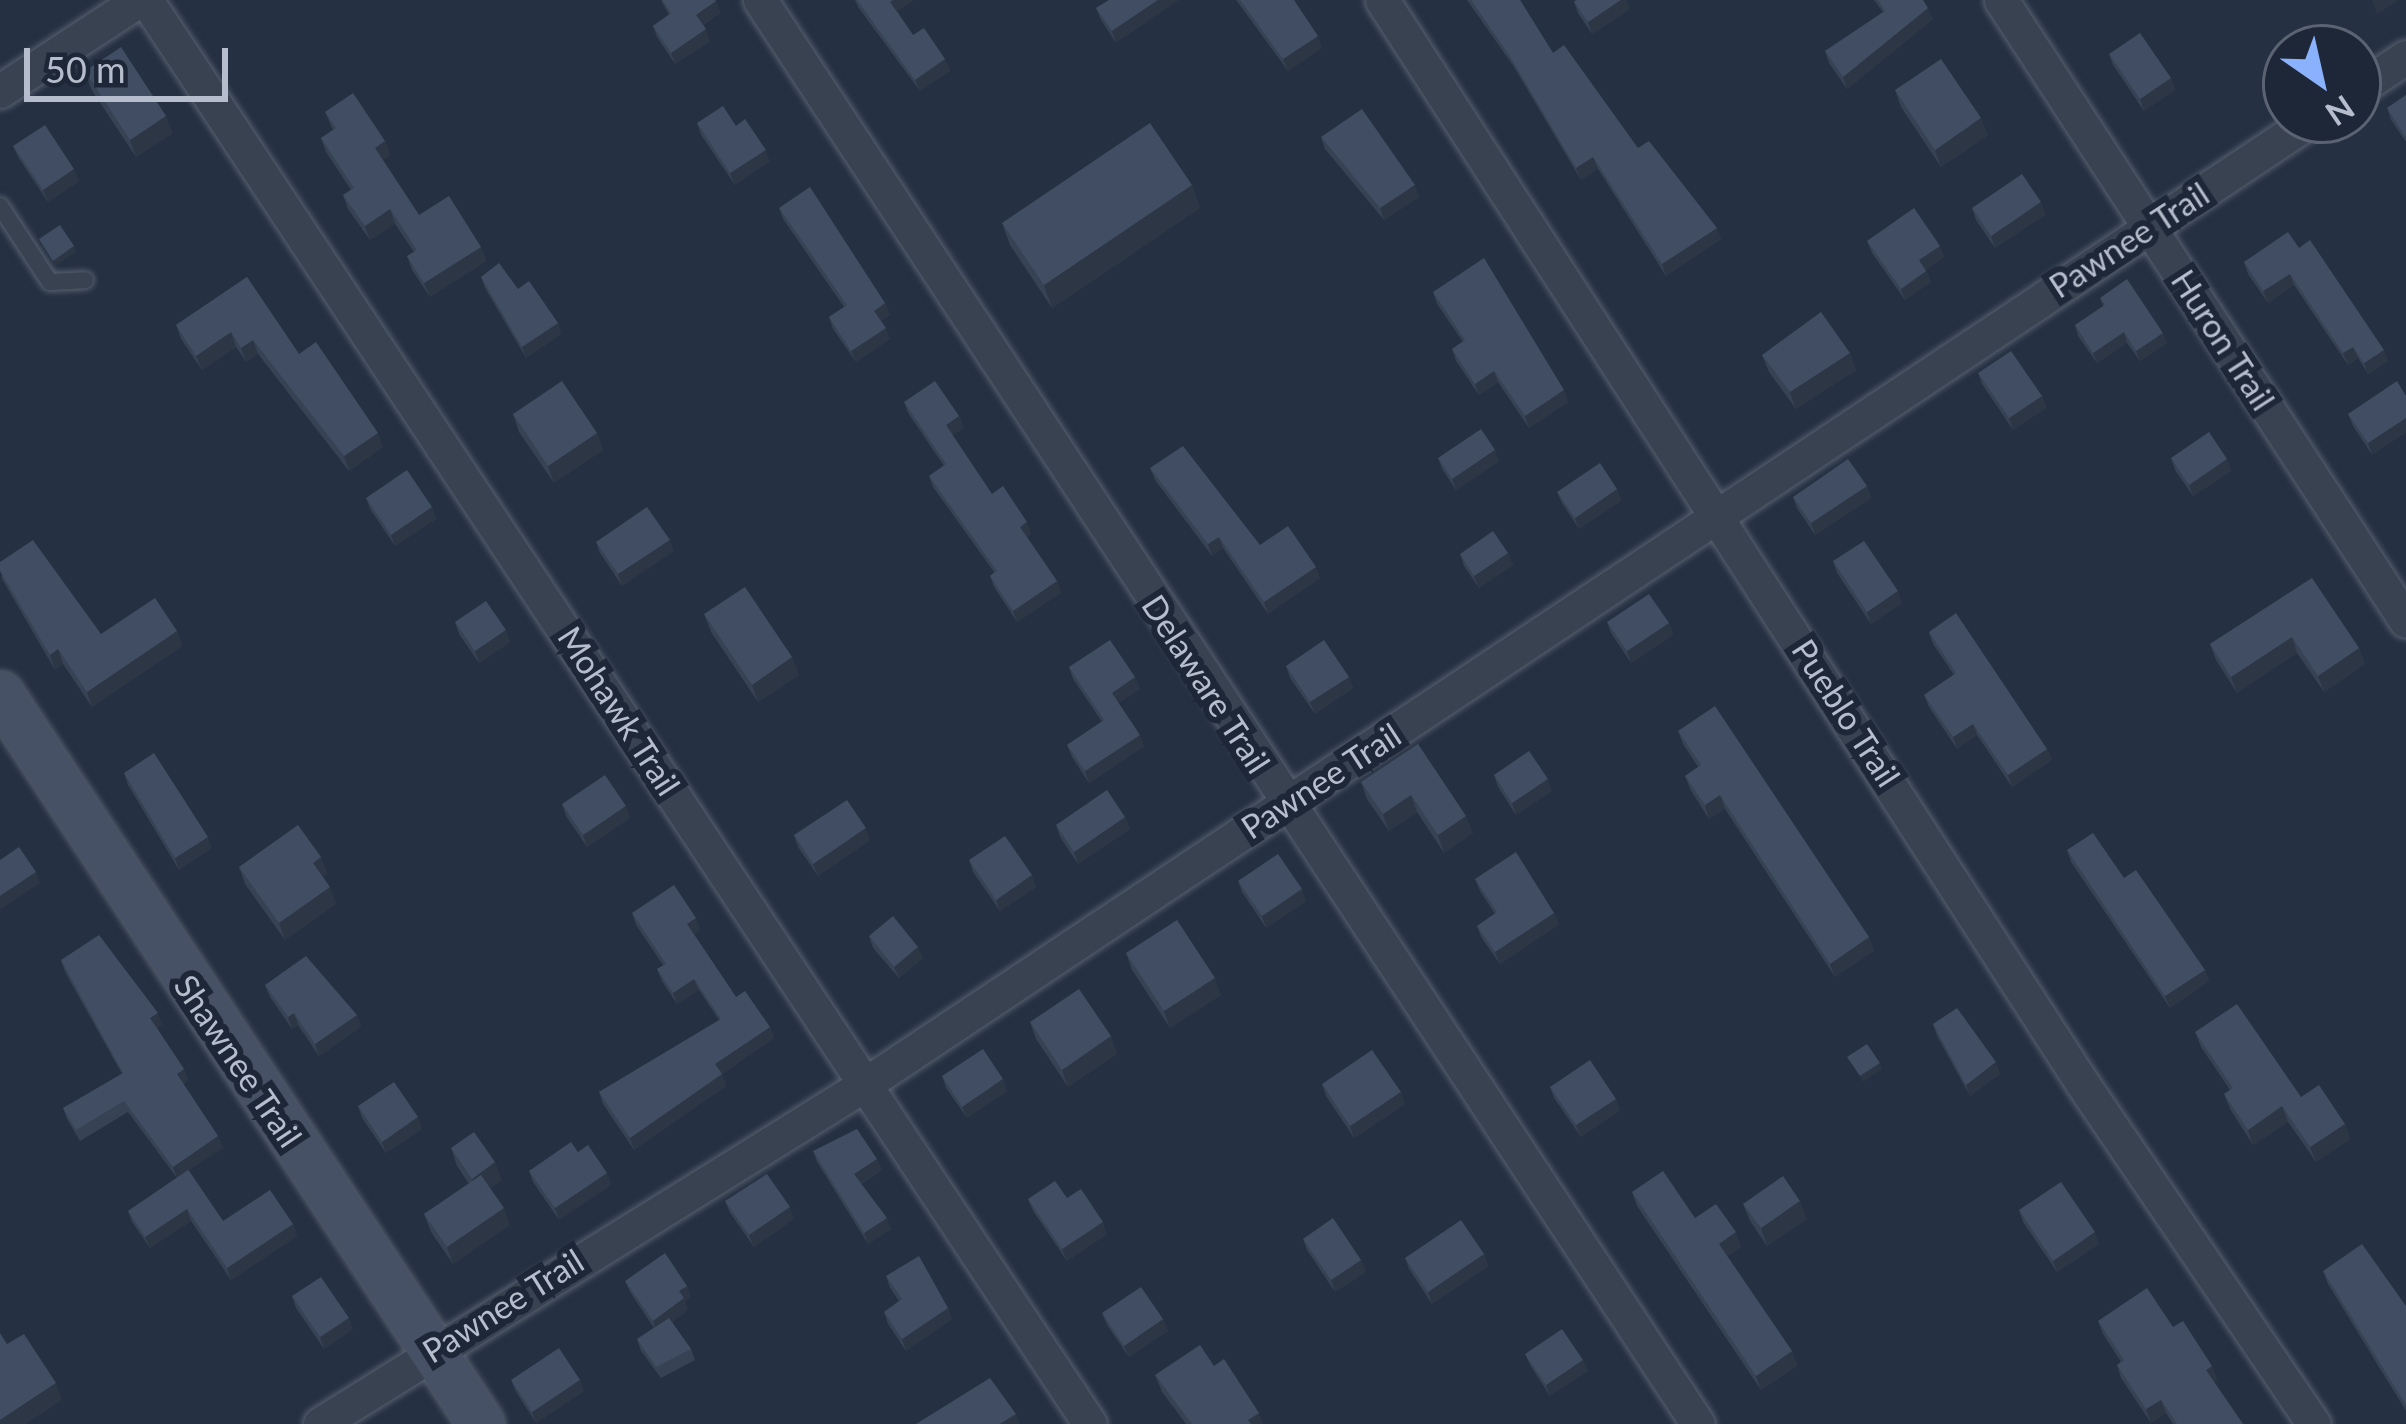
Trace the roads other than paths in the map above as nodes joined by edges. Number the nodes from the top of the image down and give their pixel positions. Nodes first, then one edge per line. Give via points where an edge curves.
1 (142, 0) edge
2 (760, 0) edge
3 (1382, 0) edge
4 (2000, 0) edge
5 (0, 91) edge
6 (2275, 144) edge
7 (0, 206) edge
8 (2150, 227) junction
9 (86, 280) dead end
10 (1716, 513) junction
11 (2406, 621) edge
12 (0, 694) edge
13 (1285, 805) junction
14 (867, 1082) junction
15 (432, 1349) junction
16 (320, 1424) edge
17 (481, 1424) edge
18 (1090, 1424) edge
19 (1698, 1424) edge
20 (2314, 1424) edge

1 - 5 street
1 - 14 street, Mohawk Trail
2 - 13 street, Delaware Trail
3 - 10 street, Pueblo Trail
4 - 8 street, Huron Trail
6 - 8 street, Pawnee Trail
7 - 9 lane via 50,282
8 - 10 street, Pawnee Trail
8 - 11 street, Huron Trail
10 - 13 street, Pawnee Trail
10 - 20 street, Pueblo Trail via 2082,1082
12 - 15 street, Shawnee Trail
13 - 14 street, Pawnee Trail
13 - 19 street, Delaware Trail
14 - 15 street, Pawnee Trail
14 - 18 street, Mohawk Trail
15 - 16 street, Pawnee Trail
15 - 17 street, Shawnee Trail

